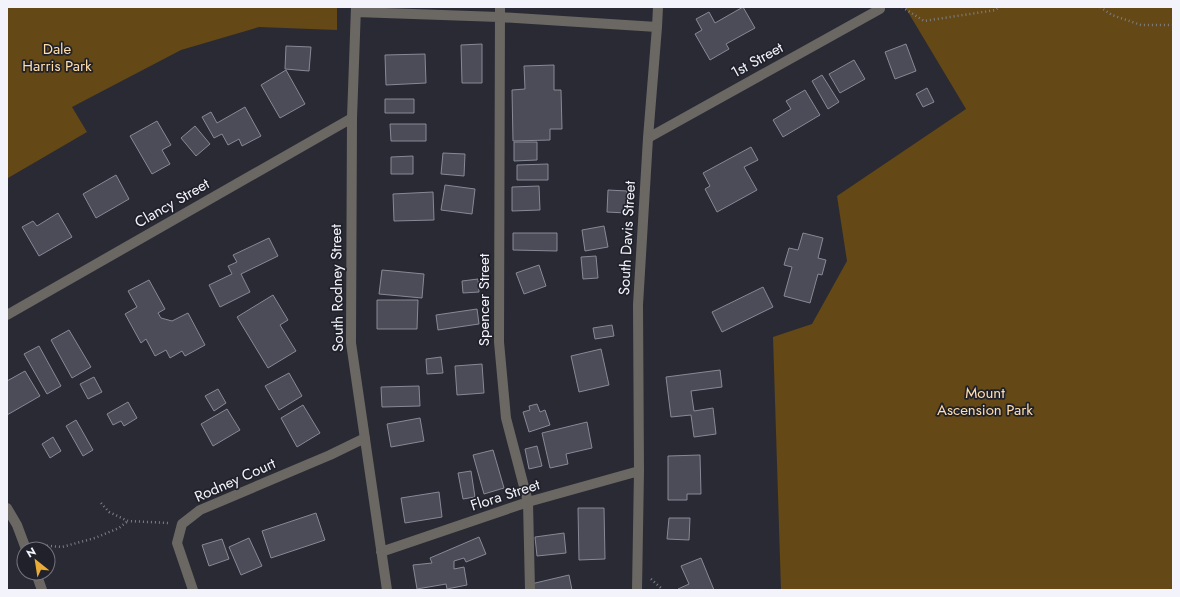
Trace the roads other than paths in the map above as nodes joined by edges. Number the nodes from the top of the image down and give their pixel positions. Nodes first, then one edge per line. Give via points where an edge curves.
1 (658, 7) edge
2 (880, 9) dead end
3 (356, 10) edge
4 (499, 12) edge
5 (657, 27) junction
6 (352, 118) junction
7 (648, 138) junction
8 (7, 315) edge
9 (365, 438) junction
10 (639, 471) junction
11 (528, 502) junction
12 (7, 508) edge
13 (23, 541) edge
14 (381, 552) junction
15 (193, 590) edge
16 (387, 590) edge
17 (530, 590) edge
18 (637, 590) edge

1 - 5 street, South Davis Street
2 - 7 street, 1st Street
3 - 4 street
3 - 6 street, South Rodney Street
4 - 5 street
4 - 11 street, Spencer Street via 499,342 506,418
5 - 7 street, South Davis Street
6 - 8 street, Clancy Street
6 - 9 street, South Rodney Street via 351,343
7 - 10 street, South Davis Street via 638,304
9 - 14 street, South Rodney Street
9 - 15 street, Rodney Court via 200,510 182,524 177,543
10 - 11 street, Flora Street
10 - 18 street, South Davis Street
11 - 14 street, Flora Street
11 - 17 street, Spencer Street
12 - 13 street
14 - 16 street, South Rodney Street

